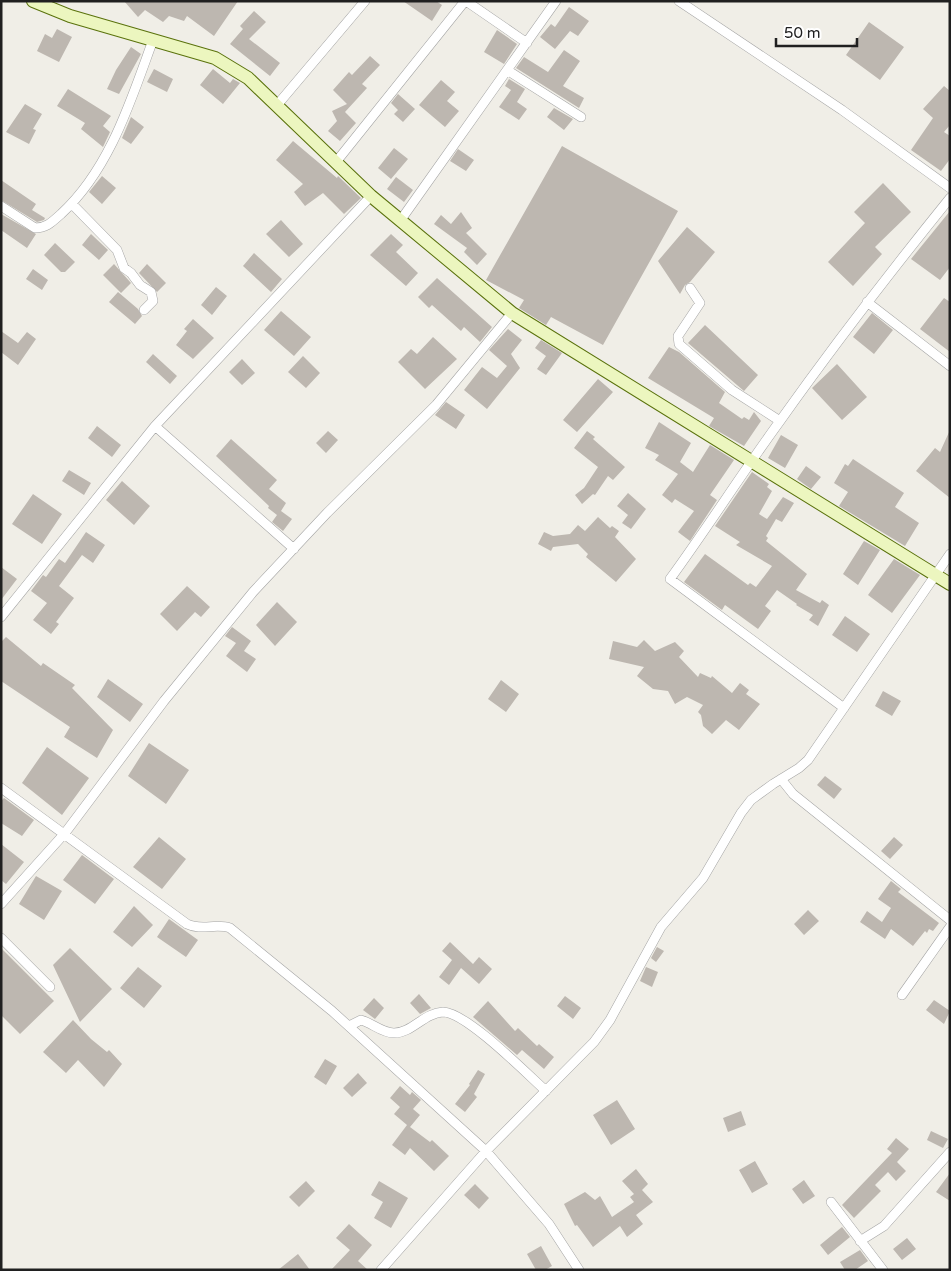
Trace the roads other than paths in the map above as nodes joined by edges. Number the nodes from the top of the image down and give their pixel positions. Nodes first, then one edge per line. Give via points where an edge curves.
1 (33, 1) edge
2 (366, 1) edge
3 (466, 1) edge
4 (556, 1) edge
5 (680, 1) edge
6 (153, 40) junction
7 (526, 43) junction
8 (507, 70) junction
9 (278, 104) junction
10 (581, 117) dead end
11 (336, 162) junction
12 (950, 188) edge
13 (371, 196) junction
14 (950, 198) edge
15 (72, 204) junction
16 (1, 206) edge
17 (400, 221) junction
18 (690, 288) dead end
19 (867, 302) junction
20 (144, 310) dead end
21 (512, 314) junction
22 (950, 366) edge
23 (780, 421) junction
24 (155, 426) junction
25 (752, 461) junction
26 (294, 549) junction
27 (950, 554) edge
28 (936, 575) junction
29 (950, 584) edge
30 (1, 617) edge
31 (844, 708) junction
32 (782, 779) junction
33 (1, 788) edge
34 (65, 833) junction
35 (1, 904) edge
36 (950, 920) edge
37 (950, 928) edge
38 (1, 938) edge
39 (50, 988) dead end
40 (902, 995) dead end
41 (349, 1026) junction
42 (546, 1091) junction
43 (486, 1151) junction
44 (950, 1152) edge
45 (831, 1202) dead end
46 (860, 1241) junction
47 (381, 1270) edge
48 (579, 1270) edge
49 (883, 1270) edge

1 - 6 main road via 70,16
2 - 9 street
3 - 7 street
3 - 11 street
4 - 7 street
5 - 12 street via 842,110
6 - 9 main road via 215,58 248,78
6 - 15 street via 115,136 100,165
7 - 8 street
8 - 10 street
8 - 17 street
9 - 11 main road
11 - 13 main road
13 - 17 main road
13 - 24 street
14 - 19 street
15 - 16 street via 42,228 35,228
15 - 20 street via 117,250 124,268 152,292 153,301
17 - 21 main road
18 - 23 street via 700,303 678,336 679,344 732,390
19 - 22 street
19 - 23 street
21 - 25 main road
21 - 26 street via 436,405
23 - 25 street
24 - 26 street
24 - 30 street
25 - 28 main road
25 - 31 street via 670,579
26 - 34 street via 193,664
27 - 28 street
28 - 29 main road
28 - 31 street
31 - 32 street via 808,760
32 - 36 street via 793,794
32 - 42 street via 761,792 741,813 703,878 661,927 610,1020 594,1042
33 - 34 street
34 - 35 street
34 - 41 street via 187,924 198,928 230,928
37 - 40 street
38 - 39 street
41 - 42 street via 362,1020 392,1034 432,1015 446,1012 473,1026
41 - 43 street
42 - 43 street
43 - 47 street
43 - 48 street via 549,1224
44 - 46 street via 884,1226
45 - 46 street
46 - 49 street

